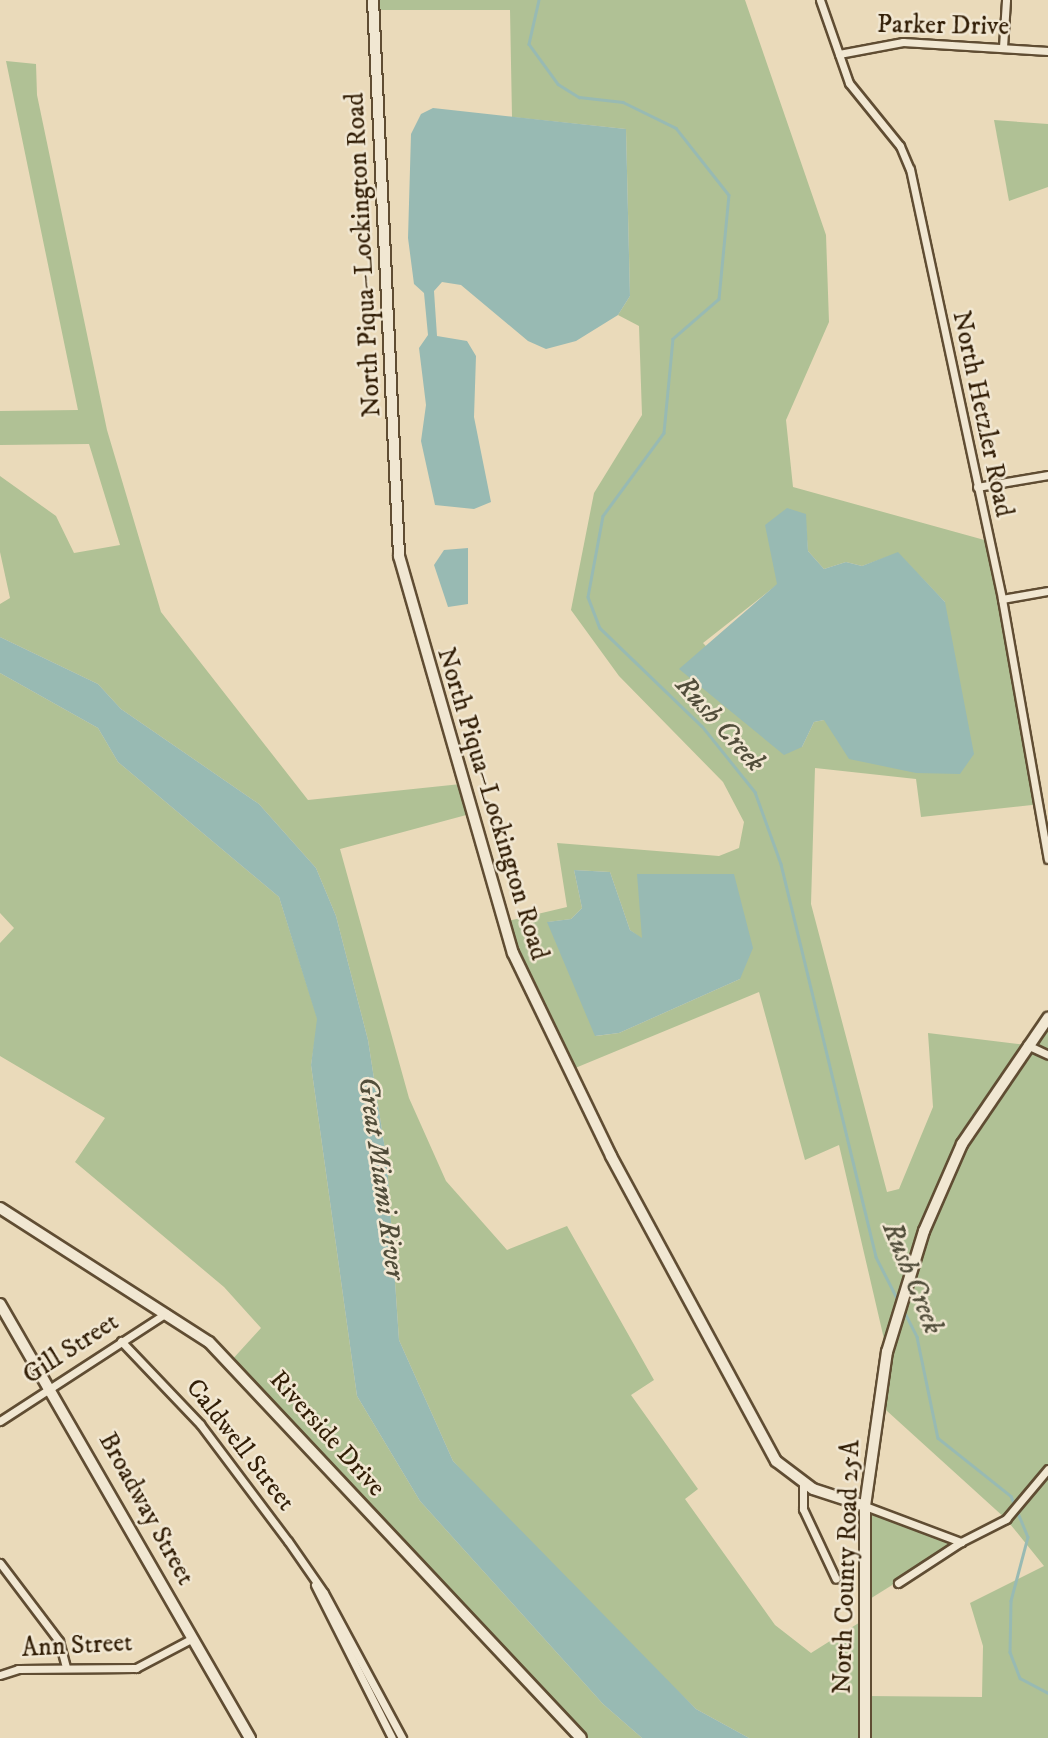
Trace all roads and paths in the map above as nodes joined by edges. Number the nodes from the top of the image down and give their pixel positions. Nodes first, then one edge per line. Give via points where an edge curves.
1 (373, 0) edge
2 (820, 0) edge
3 (1006, 0) edge
4 (1003, 47) junction
5 (1048, 51) edge
6 (839, 54) junction
7 (1048, 475) edge
8 (977, 487) junction
9 (1048, 592) edge
10 (1002, 599) junction
11 (1048, 859) edge
12 (1048, 1018) edge
13 (1027, 1045) junction
14 (1048, 1055) edge
15 (0, 1209) edge
16 (0, 1304) edge
17 (166, 1313) junction
18 (121, 1342) junction
19 (53, 1387) junction
20 (0, 1421) edge
21 (1048, 1469) edge
22 (803, 1484) junction
23 (865, 1506) junction
24 (961, 1542) junction
25 (0, 1563) edge
26 (836, 1579) dead end
27 (898, 1583) dead end
28 (193, 1638) junction
29 (66, 1668) junction
30 (0, 1675) edge
31 (388, 1721) junction
32 (250, 1738) edge
33 (392, 1738) edge
34 (402, 1738) edge
35 (580, 1738) edge
36 (865, 1738) edge

1 - 22 street, North Piqua–Lockington Road via 397,526 412,617 513,953 746,1411 776,1461
2 - 6 street, North Hetzler Road
3 - 4 street
4 - 5 street, Parker Drive
4 - 6 street, Parker Drive via 873,44
6 - 8 street, North Hetzler Road via 855,92 900,146 909,169
7 - 8 street
8 - 10 street, North Hetzler Road
9 - 10 street
10 - 11 street, North Hetzler Road
12 - 13 street, North County Road 25A
13 - 14 street
13 - 23 street, North County Road 25A via 961,1144 907,1278 887,1352
15 - 17 street, Riverside Drive
16 - 19 street, Broadway Street
17 - 18 street, Gill Street
17 - 35 street, Riverside Drive via 253,1383 523,1683
18 - 19 street, Gill Street
18 - 31 street, Caldwell Street via 200,1424 314,1584
19 - 20 street, Gill Street
19 - 28 street, Broadway Street
21 - 24 street via 1006,1519
22 - 23 street, North Piqua–Lockington Road
22 - 26 street via 803,1509
23 - 24 street
23 - 36 street, North County Road 25A
24 - 27 street
25 - 29 street via 59,1641
28 - 29 street, Ann Street via 136,1668
28 - 32 street, Broadway Street
29 - 30 street, Ann Street
31 - 33 street, Caldwell Street
31 - 34 street, Caldwell Street

